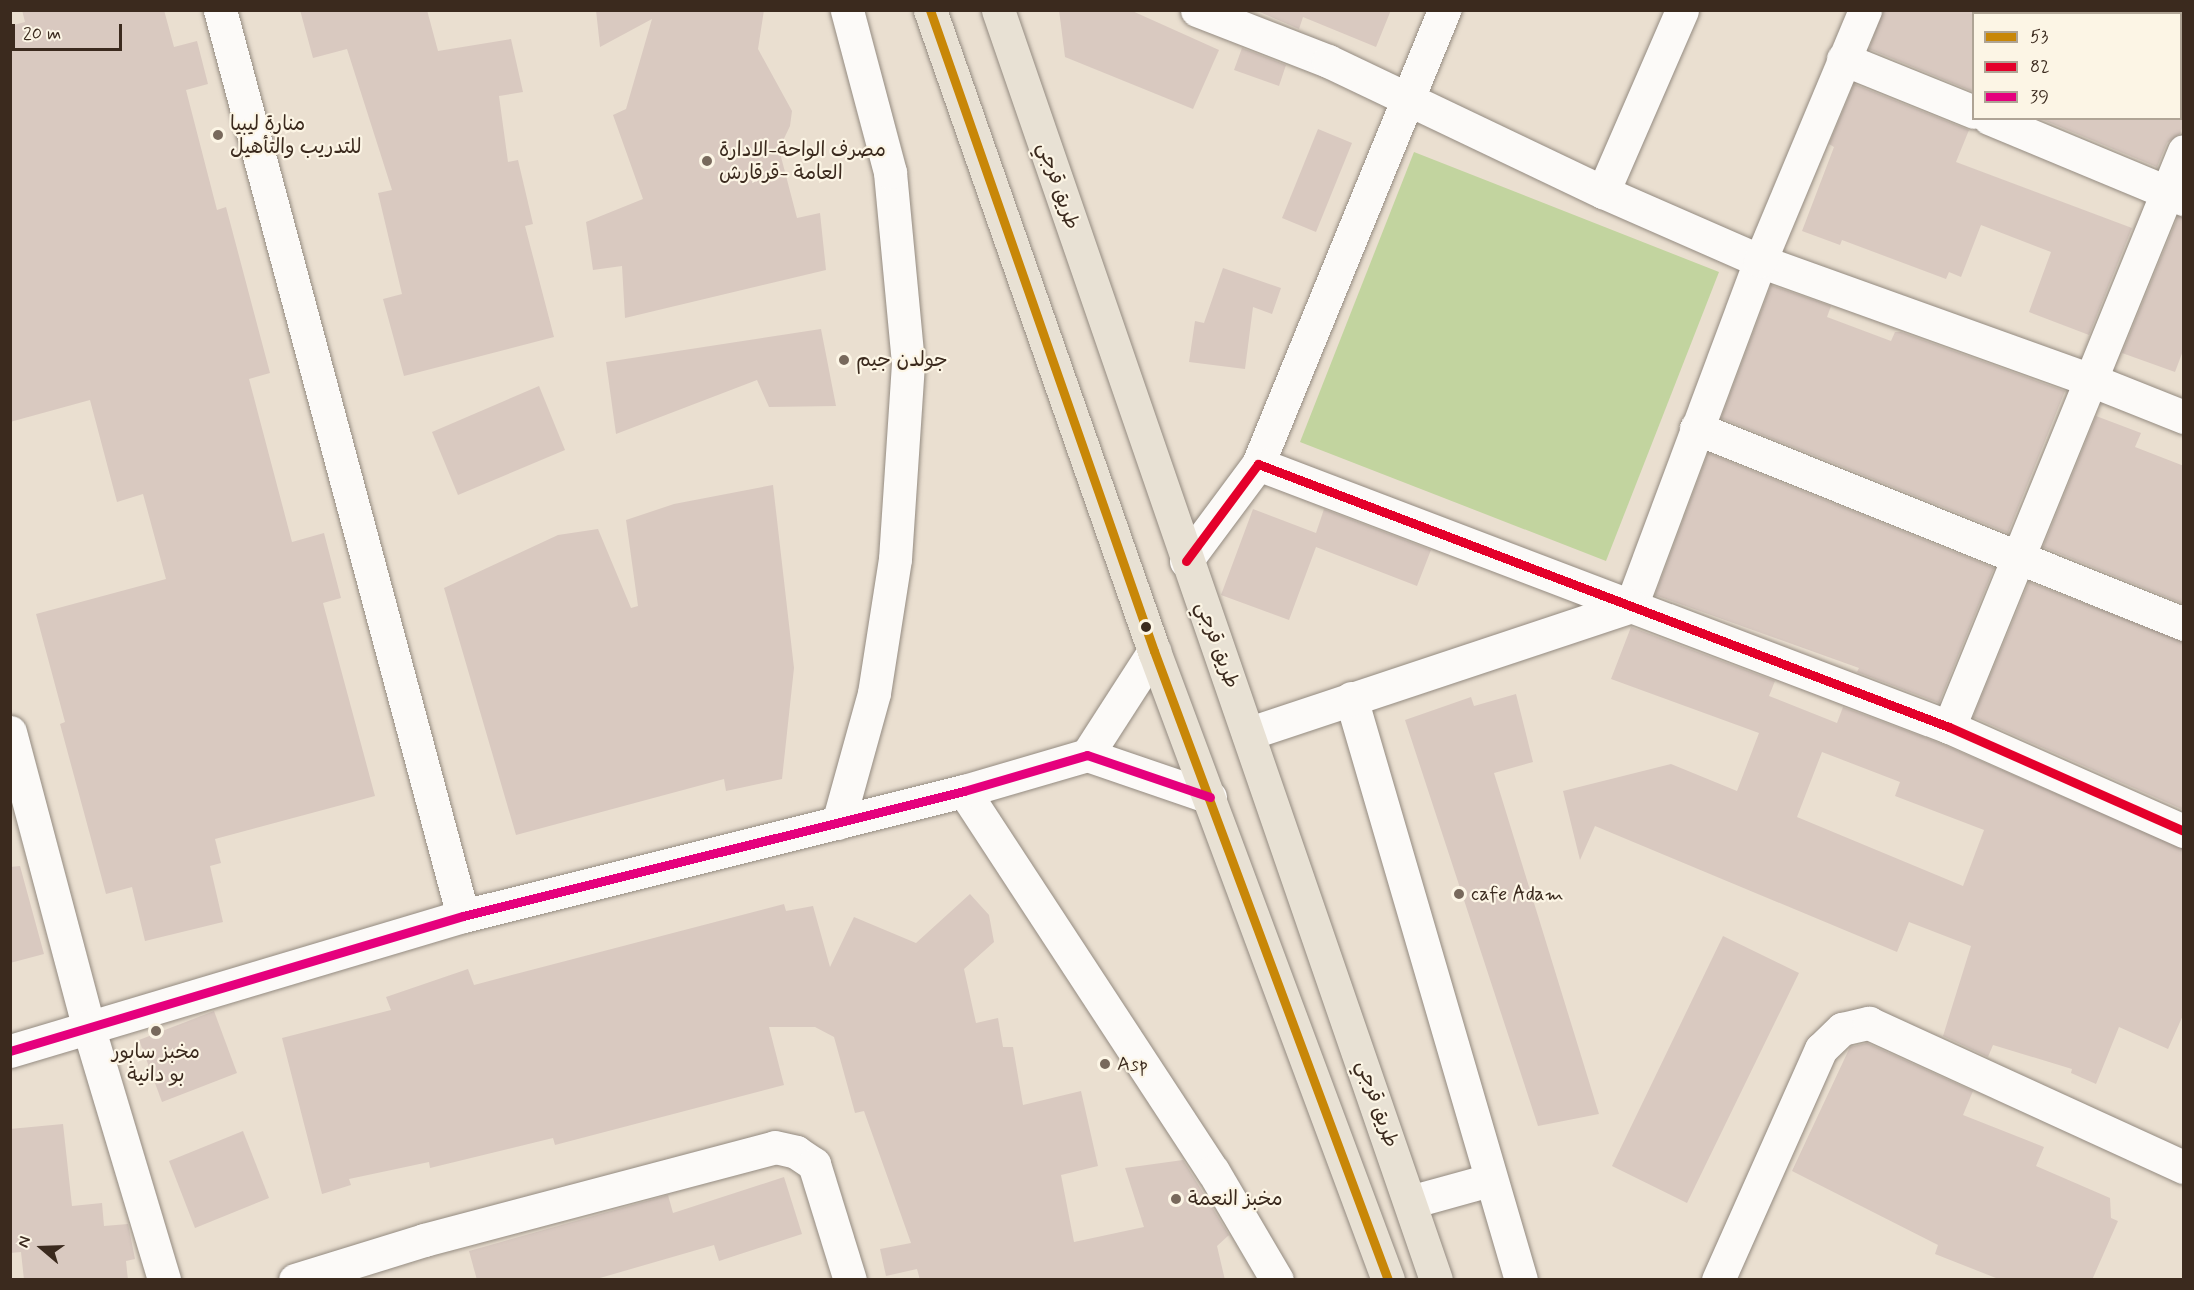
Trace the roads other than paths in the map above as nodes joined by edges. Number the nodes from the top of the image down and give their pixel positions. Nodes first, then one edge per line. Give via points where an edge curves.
1 (220, 10) edge
2 (847, 10) edge
3 (930, 10) edge
4 (998, 10) edge
5 (1197, 10) edge
6 (1444, 10) edge
7 (1865, 10) edge
8 (1674, 13) edge
9 (1230, 17) edge
10 (1843, 59) junction
11 (1407, 98) junction
12 (1972, 111) edge
13 (1994, 120) edge
14 (2184, 151) edge
15 (1603, 192) junction
16 (2174, 195) edge
17 (1760, 261) junction
18 (2091, 380) junction
19 (2184, 417) edge
20 (1696, 428) junction
21 (1258, 464) junction
22 (2018, 556) junction
23 (1186, 561) junction
24 (1631, 606) junction
25 (2184, 624) edge
26 (1154, 651) junction
27 (1351, 699) junction
28 (1949, 727) junction
29 (10, 732) edge
30 (1250, 733) junction
31 (1087, 754) junction
32 (964, 791) junction
33 (1210, 797) junction
34 (838, 823) junction
35 (2184, 831) edge
36 (463, 916) junction
37 (88, 1026) junction
38 (10, 1052) edge
39 (2184, 1167) edge
40 (1490, 1180) junction
41 (1410, 1202) junction
42 (164, 1280) edge
43 (296, 1280) edge
44 (850, 1280) edge
45 (1277, 1280) edge
46 (1388, 1280) edge
47 (1436, 1280) edge
48 (1521, 1280) edge
49 (1718, 1280) edge

1 - 36 street
2 - 34 street via 890,172 908,363 895,559 874,693
3 - 26 highway
4 - 23 highway, طريق قرجي
5 - 9 street
6 - 11 street
7 - 10 street
8 - 15 street
9 - 11 street
10 - 12 street
10 - 17 street
11 - 15 street
11 - 21 street
13 - 16 street
14 - 16 street
15 - 17 street
16 - 18 street
17 - 18 street
17 - 20 street
18 - 19 street
18 - 22 street
20 - 22 street
20 - 24 street
21 - 23 street
21 - 24 street
22 - 25 street
22 - 28 street
23 - 30 highway, طريق قرجي
24 - 27 street
24 - 28 street
26 - 31 street
26 - 33 highway
27 - 30 street
27 - 40 street
28 - 35 street
29 - 37 street
30 - 41 highway, طريق قرجي
31 - 32 street
31 - 33 street
32 - 34 street
32 - 45 street via 1213,1171
33 - 46 highway
34 - 36 street
36 - 37 street
37 - 38 street
37 - 42 street
39 - 49 street via 1869,1023 1842,1029 1821,1049
40 - 41 street
40 - 48 street
41 - 47 highway, طريق قرجي
43 - 44 street via 424,1240 775,1147 796,1152 814,1164

